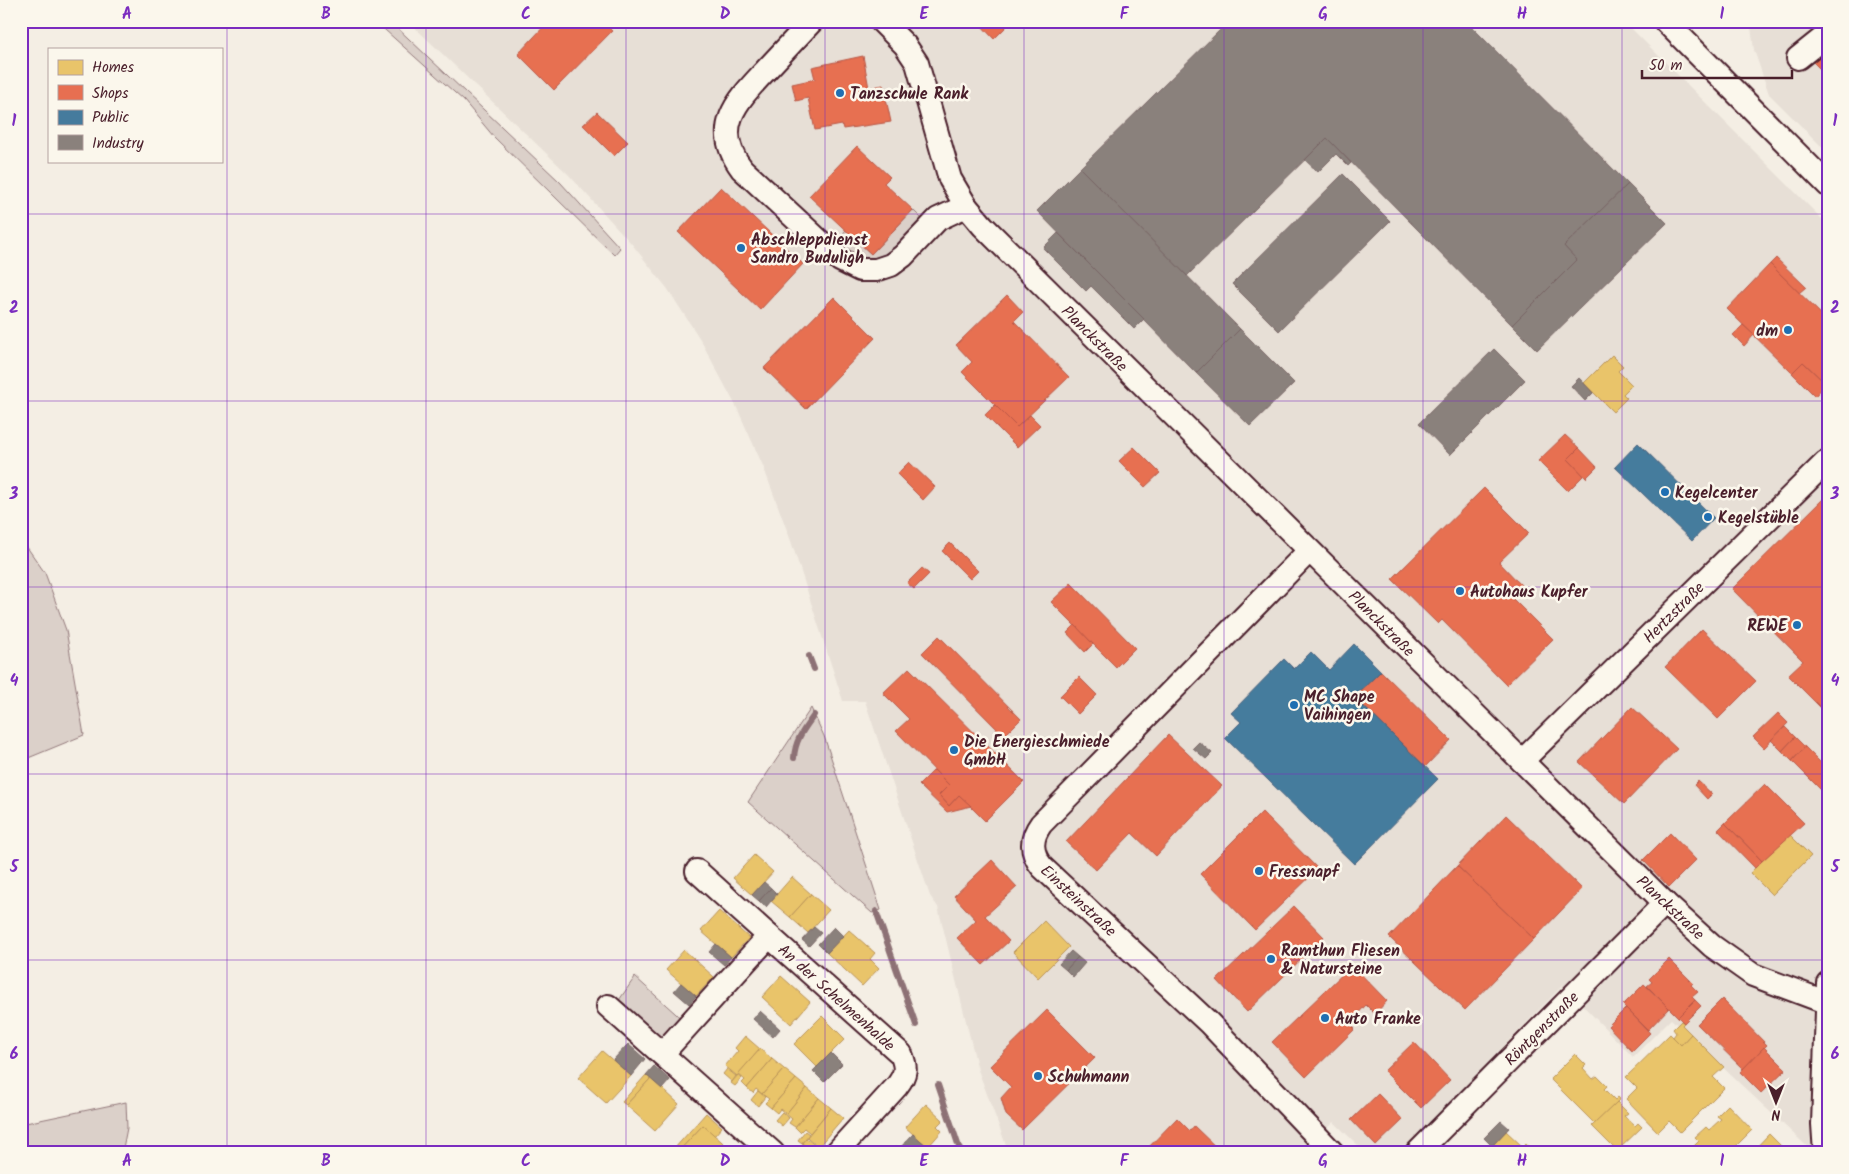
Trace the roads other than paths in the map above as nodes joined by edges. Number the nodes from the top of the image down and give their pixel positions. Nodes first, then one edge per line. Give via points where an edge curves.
1 (812, 21) edge
2 (881, 21) edge
3 (1665, 21) edge
4 (1828, 34) edge
5 (1798, 58) dead end
6 (1828, 185) edge
7 (966, 206) junction
8 (1825, 462) dead end
9 (1308, 551) junction
10 (1522, 761) junction
11 (697, 871) dead end
12 (1665, 903) junction
13 (769, 936) junction
14 (1827, 996) edge
15 (608, 1006) dead end
16 (662, 1054) junction
17 (773, 1153) edge
18 (836, 1153) edge
19 (1333, 1153) edge
20 (1417, 1153) edge
21 (1826, 1153) edge

1 - 7 street via 733,108 728,122 728,142 742,168 840,260 860,270 884,268 898,261 938,219
2 - 7 street, Planckstraße via 905,45 917,63 946,167
3 - 6 street
4 - 5 street
7 - 9 street, Planckstraße via 982,226
8 - 10 street, Hertzstraße
9 - 10 street, Planckstraße
9 - 19 street, Einsteinstraße via 1041,824 1035,834 1033,848 1042,867 1222,1034
10 - 12 street, Planckstraße
11 - 13 street, An der Schelmenhalde
12 - 14 street, Planckstraße via 1712,946 1754,975
12 - 20 street, Röntgenstraße
13 - 16 street, An der Schelmenhalde
13 - 18 street, An der Schelmenhalde via 901,1054 906,1066 905,1076 897,1086
14 - 21 street via 1823,1124
15 - 16 street
16 - 17 street

